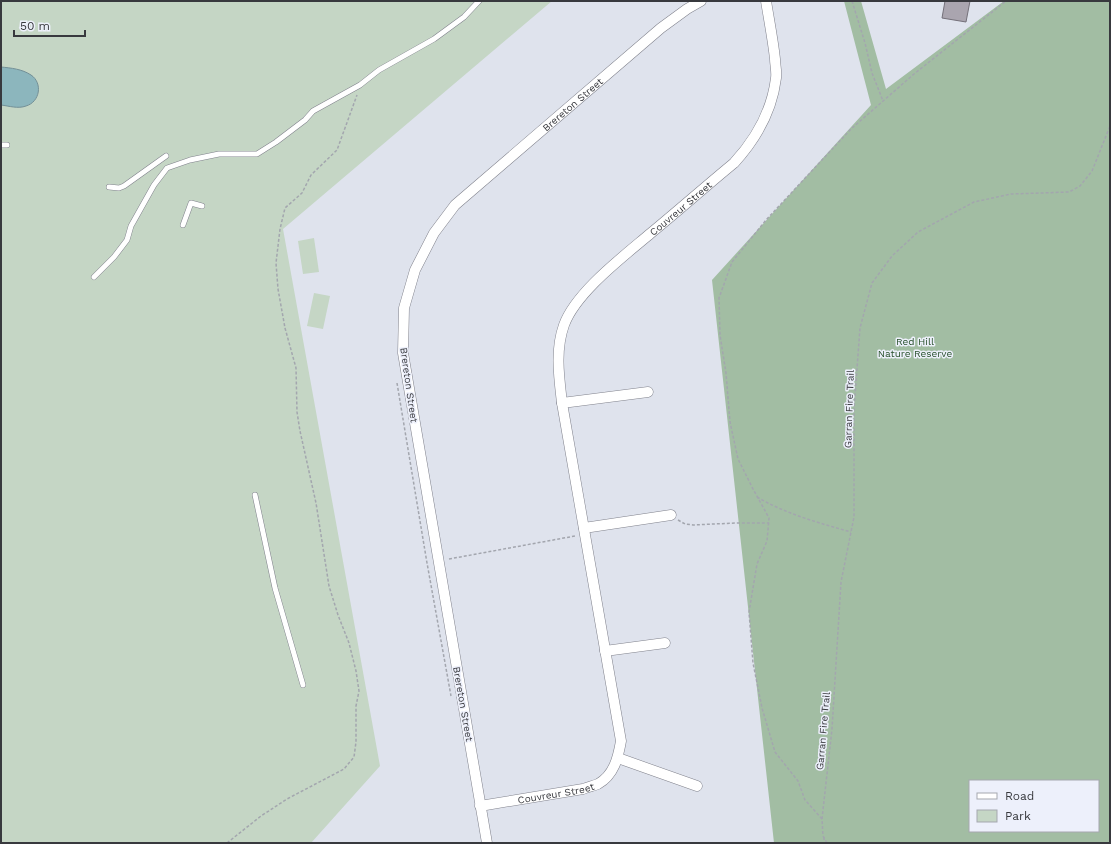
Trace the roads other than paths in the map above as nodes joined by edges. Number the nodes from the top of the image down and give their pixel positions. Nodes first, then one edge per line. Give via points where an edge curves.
1 (479, 1) edge
2 (701, 1) edge
3 (766, 1) edge
4 (166, 156) dead end
5 (109, 187) dead end
6 (202, 206) dead end
7 (183, 225) dead end
8 (94, 278) dead end
9 (648, 392) dead end
10 (562, 403) junction
11 (255, 495) dead end
12 (671, 515) road end
13 (585, 531) junction
14 (665, 643) dead end
15 (605, 650) junction
16 (303, 685) dead end
17 (618, 758) junction
18 (697, 786) dead end
19 (480, 806) junction
20 (487, 843) edge

1 - 8 lane via 464,17 434,39 313,111 305,120 257,154 219,154 167,168 154,185 131,226 127,240
2 - 19 street, Brereton Street via 661,28 455,205 434,233 415,270 404,308 403,353
3 - 10 street, Couvreur Street via 776,76 770,106 759,131 734,163 602,274 575,304 564,324 558,351
4 - 5 lane via 124,186
6 - 7 lane via 191,203
9 - 10 street
10 - 13 street, Couvreur Street
11 - 16 lane via 275,588
12 - 13 street
13 - 15 street, Couvreur Street
14 - 15 street
15 - 17 street, Couvreur Street via 621,741
17 - 18 street
17 - 19 street, Couvreur Street via 611,772 598,783 588,787
19 - 20 street, Brereton Street

